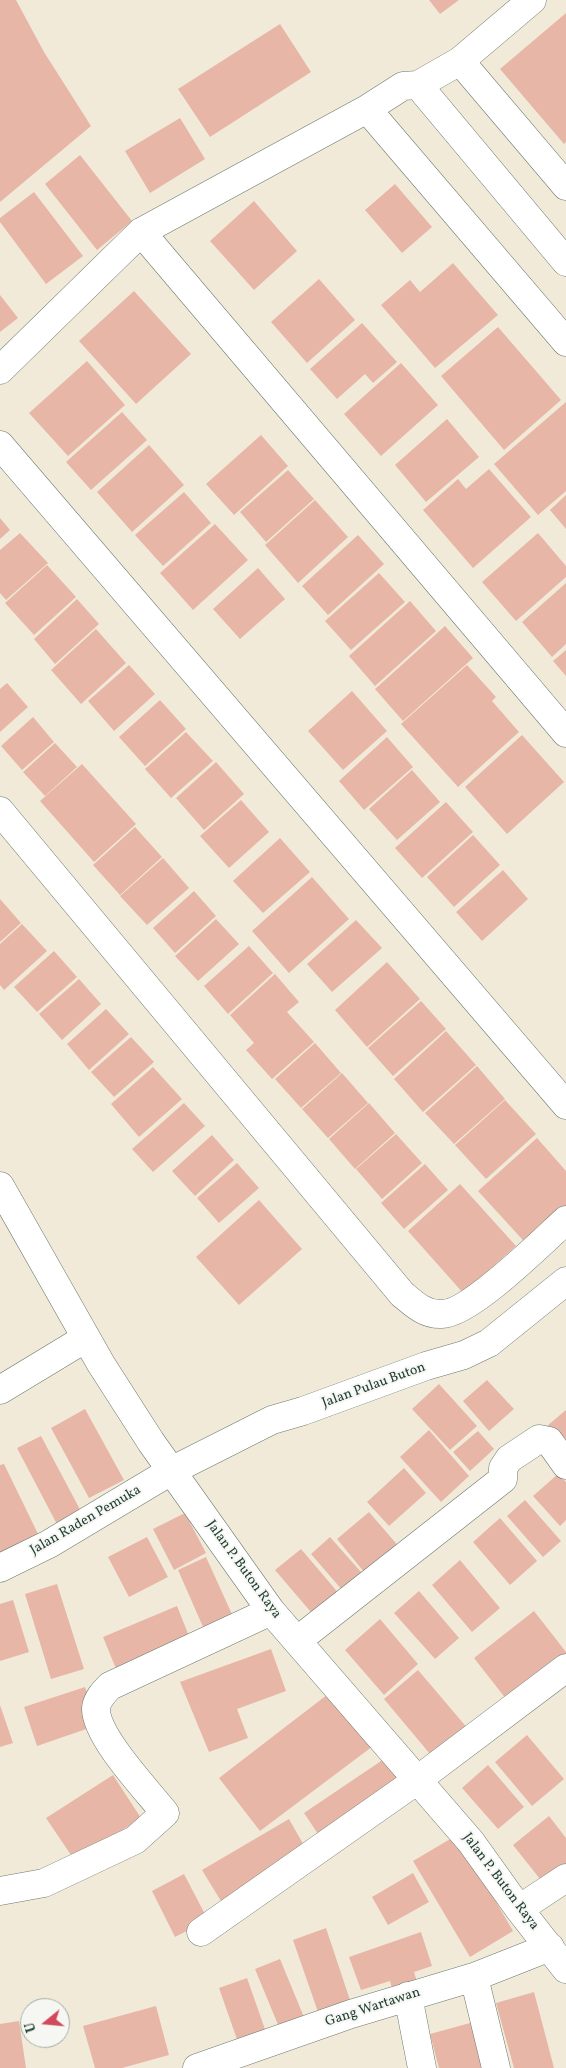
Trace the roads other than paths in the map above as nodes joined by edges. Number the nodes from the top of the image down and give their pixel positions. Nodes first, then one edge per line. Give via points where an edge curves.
1 (532, 0) edge
2 (460, 61) junction
3 (418, 85) junction
4 (368, 110) junction
5 (566, 186) edge
6 (141, 232) junction
7 (566, 262) edge
8 (566, 342) edge
9 (0, 370) edge
10 (0, 445) edge
11 (566, 732) edge
12 (0, 811) edge
13 (566, 1105) edge
14 (0, 1186) edge
15 (566, 1220) edge
16 (566, 1280) edge
17 (86, 1338) junction
18 (0, 1390) edge
19 (566, 1465) edge
20 (171, 1471) junction
21 (0, 1568) edge
22 (270, 1611) junction
23 (298, 1640) junction
24 (566, 1668) edge
25 (416, 1781) junction
26 (566, 1878) edge
27 (0, 1890) edge
28 (519, 1909) junction
29 (201, 1932) dead end
30 (550, 1947) junction
31 (566, 1969) edge
32 (474, 1977) junction
33 (408, 1996) junction
34 (197, 2068) edge
35 (422, 2068) edge
36 (496, 2068) edge

1 - 2 street
2 - 3 street
2 - 5 street
3 - 4 street via 403,86
3 - 7 street
4 - 6 street
4 - 8 street
6 - 9 street
6 - 11 street
10 - 13 street
12 - 15 street via 402,1294 422,1311 443,1315 466,1304 490,1288
14 - 17 street, Jalan P. Buton Raya
16 - 20 street, Jalan Pulau Buton via 489,1343 447,1361 272,1420
17 - 18 street
17 - 20 street, Jalan P. Buton Raya
19 - 23 street via 549,1441 539,1439 533,1442 509,1459 503,1468 503,1479
20 - 21 street, Jalan Raden Pemuka via 49,1544
20 - 22 street, Jalan P. Buton Raya
22 - 23 street, Jalan P. Buton Raya
22 - 27 street via 110,1686 99,1698 96,1712 104,1736 165,1813 136,1840 52,1880
23 - 25 street, Jalan P. Buton Raya
24 - 25 street
25 - 28 street, Jalan P. Buton Raya via 471,1842
25 - 29 street
26 - 28 street
28 - 30 street, Jalan P. Buton Raya
30 - 31 street, Jalan P. Buton Raya
30 - 32 street, Gang Wartawan
32 - 33 street, Gang Wartawan
32 - 36 street
33 - 34 street, Gang Wartawan
33 - 35 street

